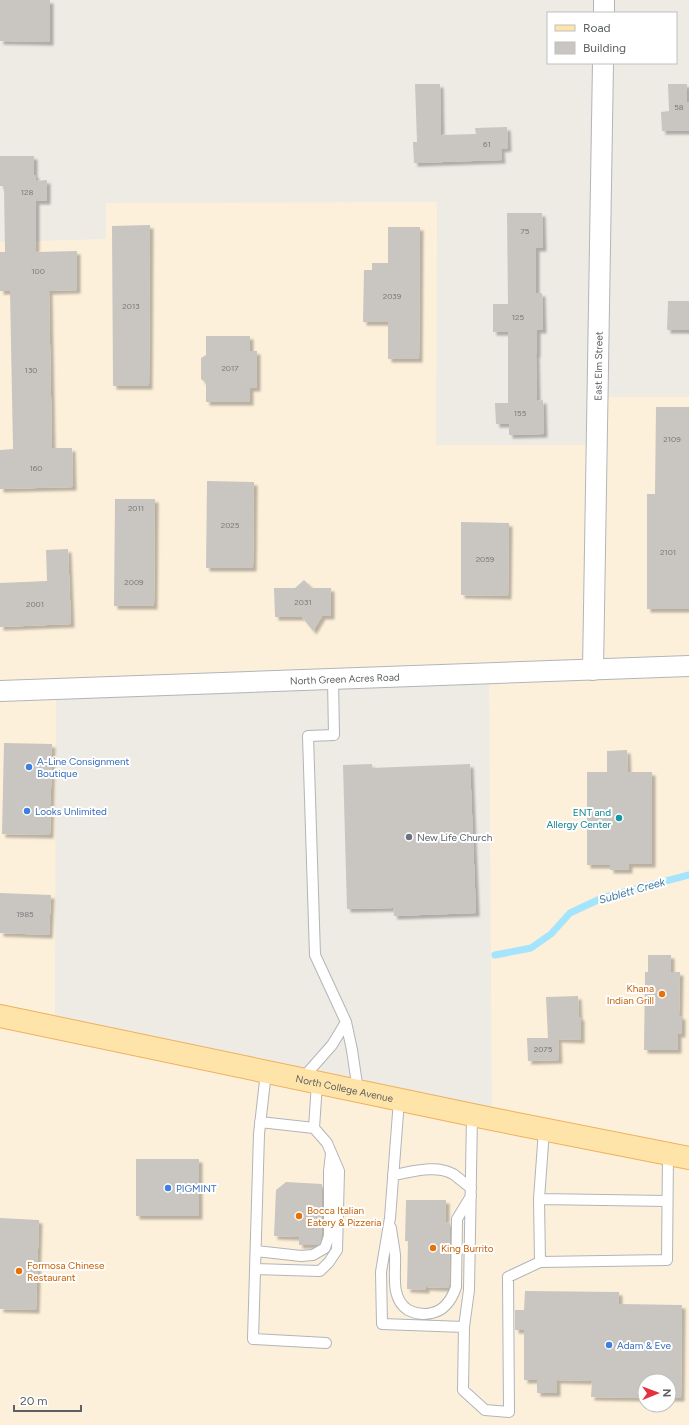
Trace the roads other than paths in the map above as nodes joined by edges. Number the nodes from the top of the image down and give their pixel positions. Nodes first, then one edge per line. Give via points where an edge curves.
1 (604, 0) edge
2 (604, 12) edge
3 (603, 64) edge
4 (689, 666) edge
5 (593, 670) junction
6 (333, 679) junction
7 (0, 691) edge
8 (0, 1016) edge
9 (346, 1022) junction
10 (266, 1072) junction
11 (310, 1081) junction
12 (358, 1091) junction
13 (399, 1100) junction
14 (472, 1115) junction
15 (260, 1122) junction
16 (314, 1128) junction
17 (544, 1130) junction
18 (331, 1153) junction
19 (668, 1154) junction
20 (689, 1158) edge
21 (393, 1175) junction
22 (471, 1192) junction
23 (539, 1199) junction
24 (667, 1201) junction
25 (390, 1218) junction
26 (256, 1250) junction
27 (540, 1262) junction
28 (255, 1269) junction
29 (464, 1327) junction
30 (326, 1343) dead end

1 - 2 street
3 - 5 street, East Elm Street
4 - 5 street, North Green Acres Road
5 - 6 street, North Green Acres Road
6 - 7 street, North Green Acres Road
6 - 9 lane via 334,735 308,736 315,955
8 - 10 main road, North College Avenue
9 - 11 lane
9 - 12 lane
10 - 11 main road, North College Avenue
10 - 15 lane
11 - 12 main road, North College Avenue
11 - 16 lane
12 - 13 main road, North College Avenue
13 - 14 main road, North College Avenue
13 - 21 lane
14 - 17 main road, North College Avenue
14 - 22 lane
15 - 16 lane
15 - 26 lane
16 - 18 lane via 327,1143
17 - 19 main road, North College Avenue
17 - 23 lane
18 - 26 lane via 329,1236 325,1248 313,1255 301,1256
18 - 28 lane via 339,1171 337,1250 330,1262 320,1271
19 - 20 main road, North College Avenue
19 - 24 lane
21 - 22 lane via 428,1169 442,1171 452,1174
21 - 25 lane
22 - 25 lane via 457,1220 456,1287 452,1298 436,1312 418,1314 404,1307 399,1301 396,1292
22 - 29 lane via 469,1290
23 - 24 lane
23 - 27 lane
24 - 27 lane via 667,1260
25 - 29 lane via 381,1272 382,1324
26 - 28 lane
27 - 29 lane via 508,1277 509,1412 485,1410 463,1390
28 - 30 lane via 253,1339

